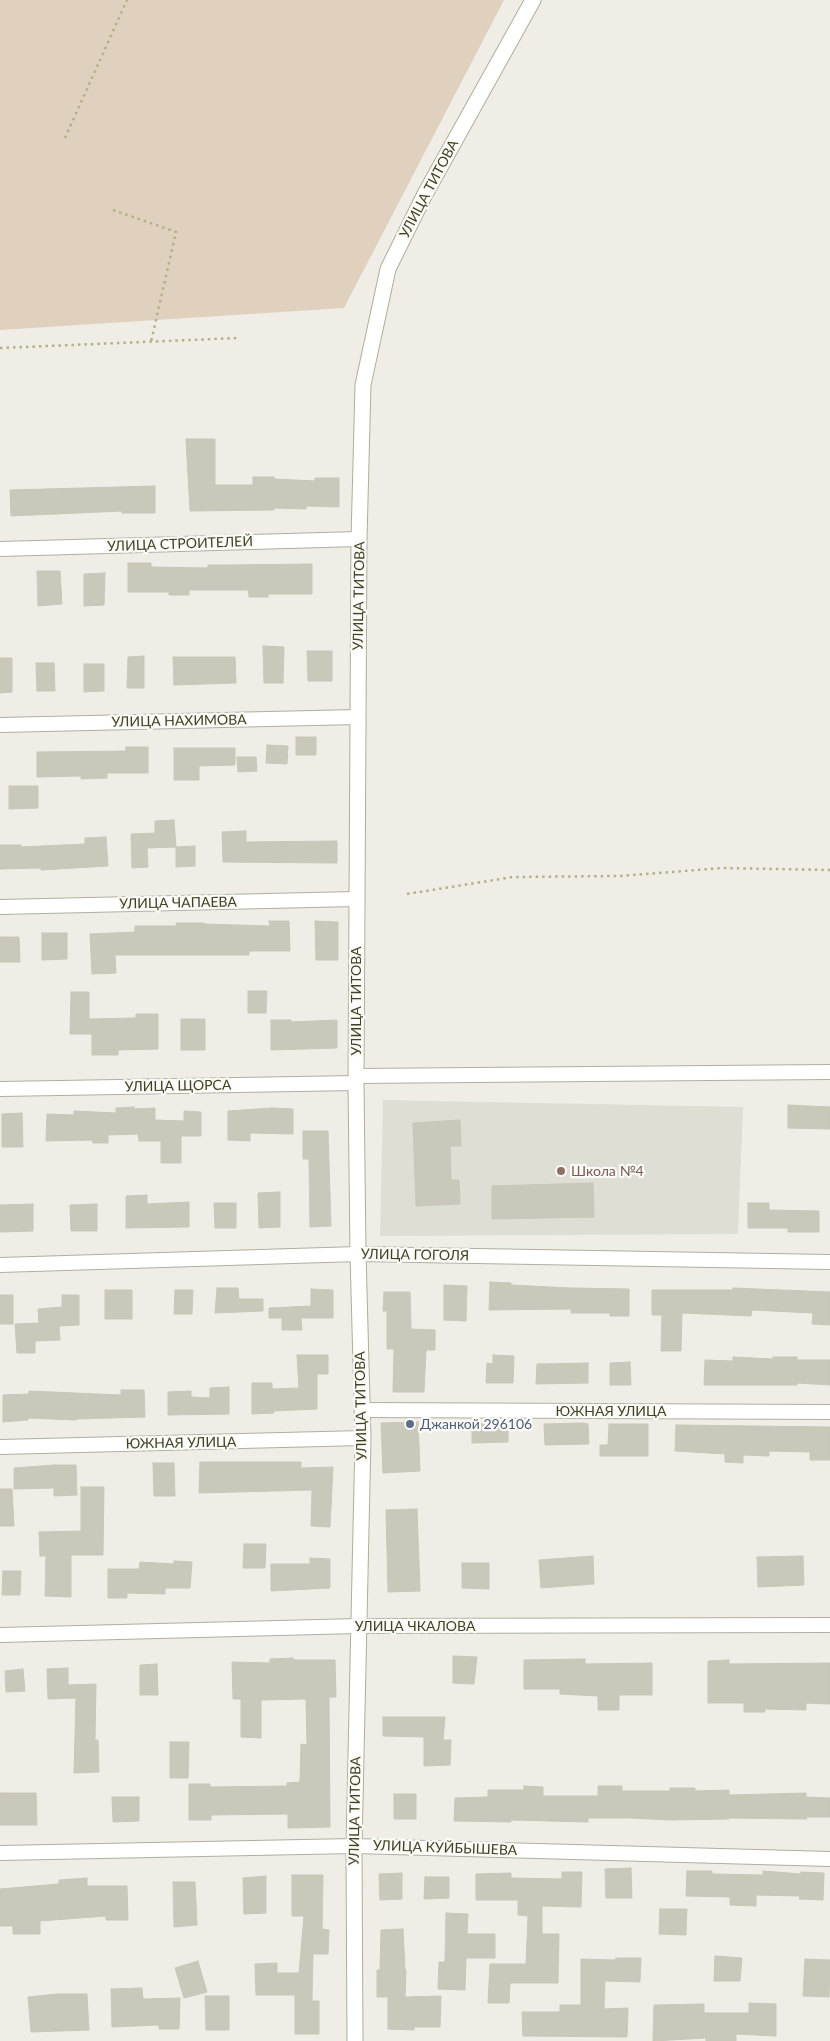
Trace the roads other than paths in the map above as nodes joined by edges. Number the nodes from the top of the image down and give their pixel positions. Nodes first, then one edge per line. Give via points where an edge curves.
1 (533, 0) edge
2 (359, 539) junction
3 (0, 549) edge
4 (358, 717) junction
5 (0, 725) edge
6 (356, 899) junction
7 (0, 908) edge
8 (830, 1072) edge
9 (356, 1079) junction
10 (0, 1089) edge
11 (358, 1254) junction
12 (830, 1262) edge
13 (0, 1265) edge
14 (362, 1410) junction
15 (830, 1412) edge
16 (363, 1438) junction
17 (0, 1447) edge
18 (830, 1625) edge
19 (358, 1626) junction
20 (0, 1636) edge
21 (354, 1846) junction
22 (0, 1853) edge
23 (830, 1859) edge
24 (355, 2041) edge

1 - 2 main road, УЛИЦА ТИТОВА via 425,194 388,269 362,385
2 - 3 street, УЛИЦА СТРОИТЕЛЕЙ
2 - 4 main road, УЛИЦА ТИТОВА
4 - 5 street, УЛИЦА НАХИМОВА
4 - 6 main road, УЛИЦА ТИТОВА
6 - 7 street, УЛИЦА ЧАПАЕВА
6 - 9 main road, УЛИЦА ТИТОВА
8 - 9 street, УЛИЦА ЩОРСА
9 - 10 street, УЛИЦА ЩОРСА
9 - 11 main road, УЛИЦА ТИТОВА
11 - 12 street, УЛИЦА ГОГОЛЯ
11 - 13 street, УЛИЦА ГОГОЛЯ
11 - 14 main road, УЛИЦА ТИТОВА
14 - 15 street, ЮЖНАЯ УЛИЦА
14 - 16 main road, УЛИЦА ТИТОВА
16 - 17 street, ЮЖНАЯ УЛИЦА
16 - 19 main road, УЛИЦА ТИТОВА
18 - 19 street, УЛИЦА ЧКАЛОВА
19 - 20 street, УЛИЦА ЧКАЛОВА
19 - 21 main road, УЛИЦА ТИТОВА
21 - 22 street, УЛИЦА КУЙБЫШЕВА
21 - 23 street, УЛИЦА КУЙБЫШЕВА
21 - 24 main road, УЛИЦА ТИТОВА

